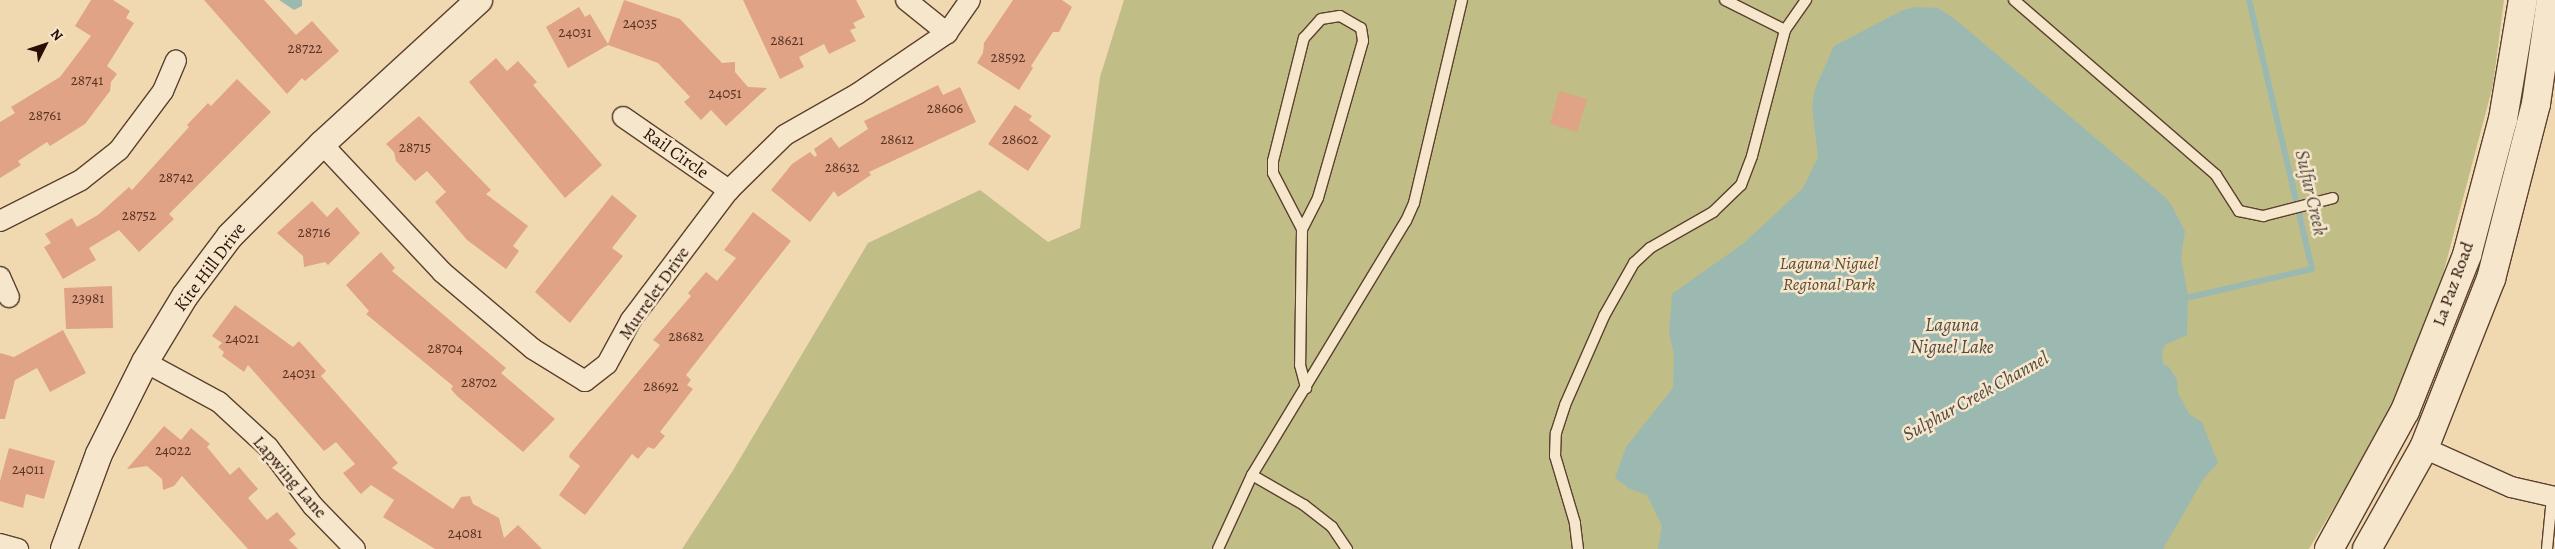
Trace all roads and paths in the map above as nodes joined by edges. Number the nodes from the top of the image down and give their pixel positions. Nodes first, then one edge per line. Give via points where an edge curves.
1 (479, 0) edge
2 (906, 0) edge
3 (970, 0) edge
4 (1462, 0) edge
5 (1725, 0) edge
6 (1806, 0) edge
7 (2014, 0) edge
8 (2523, 0) edge
9 (2551, 0) edge
10 (1785, 30) junction
11 (947, 33) junction
12 (176, 61) dead end
13 (623, 117) dead end
14 (322, 144) junction
15 (729, 190) junction
16 (2332, 198) dead end
17 (0, 221) edge
18 (1302, 229) junction
19 (2467, 254) junction
20 (0, 277) edge
21 (9, 297) dead end
22 (145, 362) junction
23 (1306, 388) junction
24 (2424, 448) junction
25 (1252, 475) junction
26 (2554, 497) edge
27 (0, 544) edge
28 (18, 549) edge
29 (64, 549) edge
30 (355, 549) edge
31 (1218, 549) edge
32 (1347, 549) edge
33 (1578, 549) edge
34 (2329, 549) edge
35 (2346, 549) edge
36 (2367, 549) edge
37 (2547, 549) edge

1 - 14 street, Kite Hill Drive
2 - 11 street
3 - 11 street, Murrelet Drive
4 - 23 lane via 1414,203 1387,257
5 - 10 lane
6 - 10 lane
7 - 16 lane via 2216,175 2239,211 2263,216 2289,212
8 - 19 main road, La Paz Road via 2503,119
9 - 24 main road, La Paz Road via 2536,104 2491,279
10 - 33 lane via 1752,156 1741,185 1713,212 1650,248 1634,263 1604,316 1565,406 1556,433 1555,456 1575,523
11 - 15 street, Murrelet Drive via 857,94 785,135
12 - 17 street via 163,91 119,150 82,180
13 - 15 street, Rail Circle
14 - 15 street, Murrelet Drive via 442,272 533,349 585,381 607,364 630,320
14 - 22 street, Kite Hill Drive via 230,236 185,296
18 - 18 lane via 1318,198 1363,41 1362,28 1340,16 1321,18 1304,38 1273,161 1273,174
18 - 23 lane via 1300,364
19 - 24 main road via 2476,278 2419,424
19 - 34 main road, La Paz Road via 2404,411
20 - 21 street
22 - 29 street, Kite Hill Drive via 98,454
22 - 30 street, Lapwing Lane via 219,402 268,447 313,506
23 - 25 lane
24 - 26 street via 2510,487
24 - 35 main road via 2402,460
24 - 36 main road, La Paz Road
25 - 31 lane
25 - 32 lane via 1304,504 1332,528
26 - 37 lane
27 - 28 street

